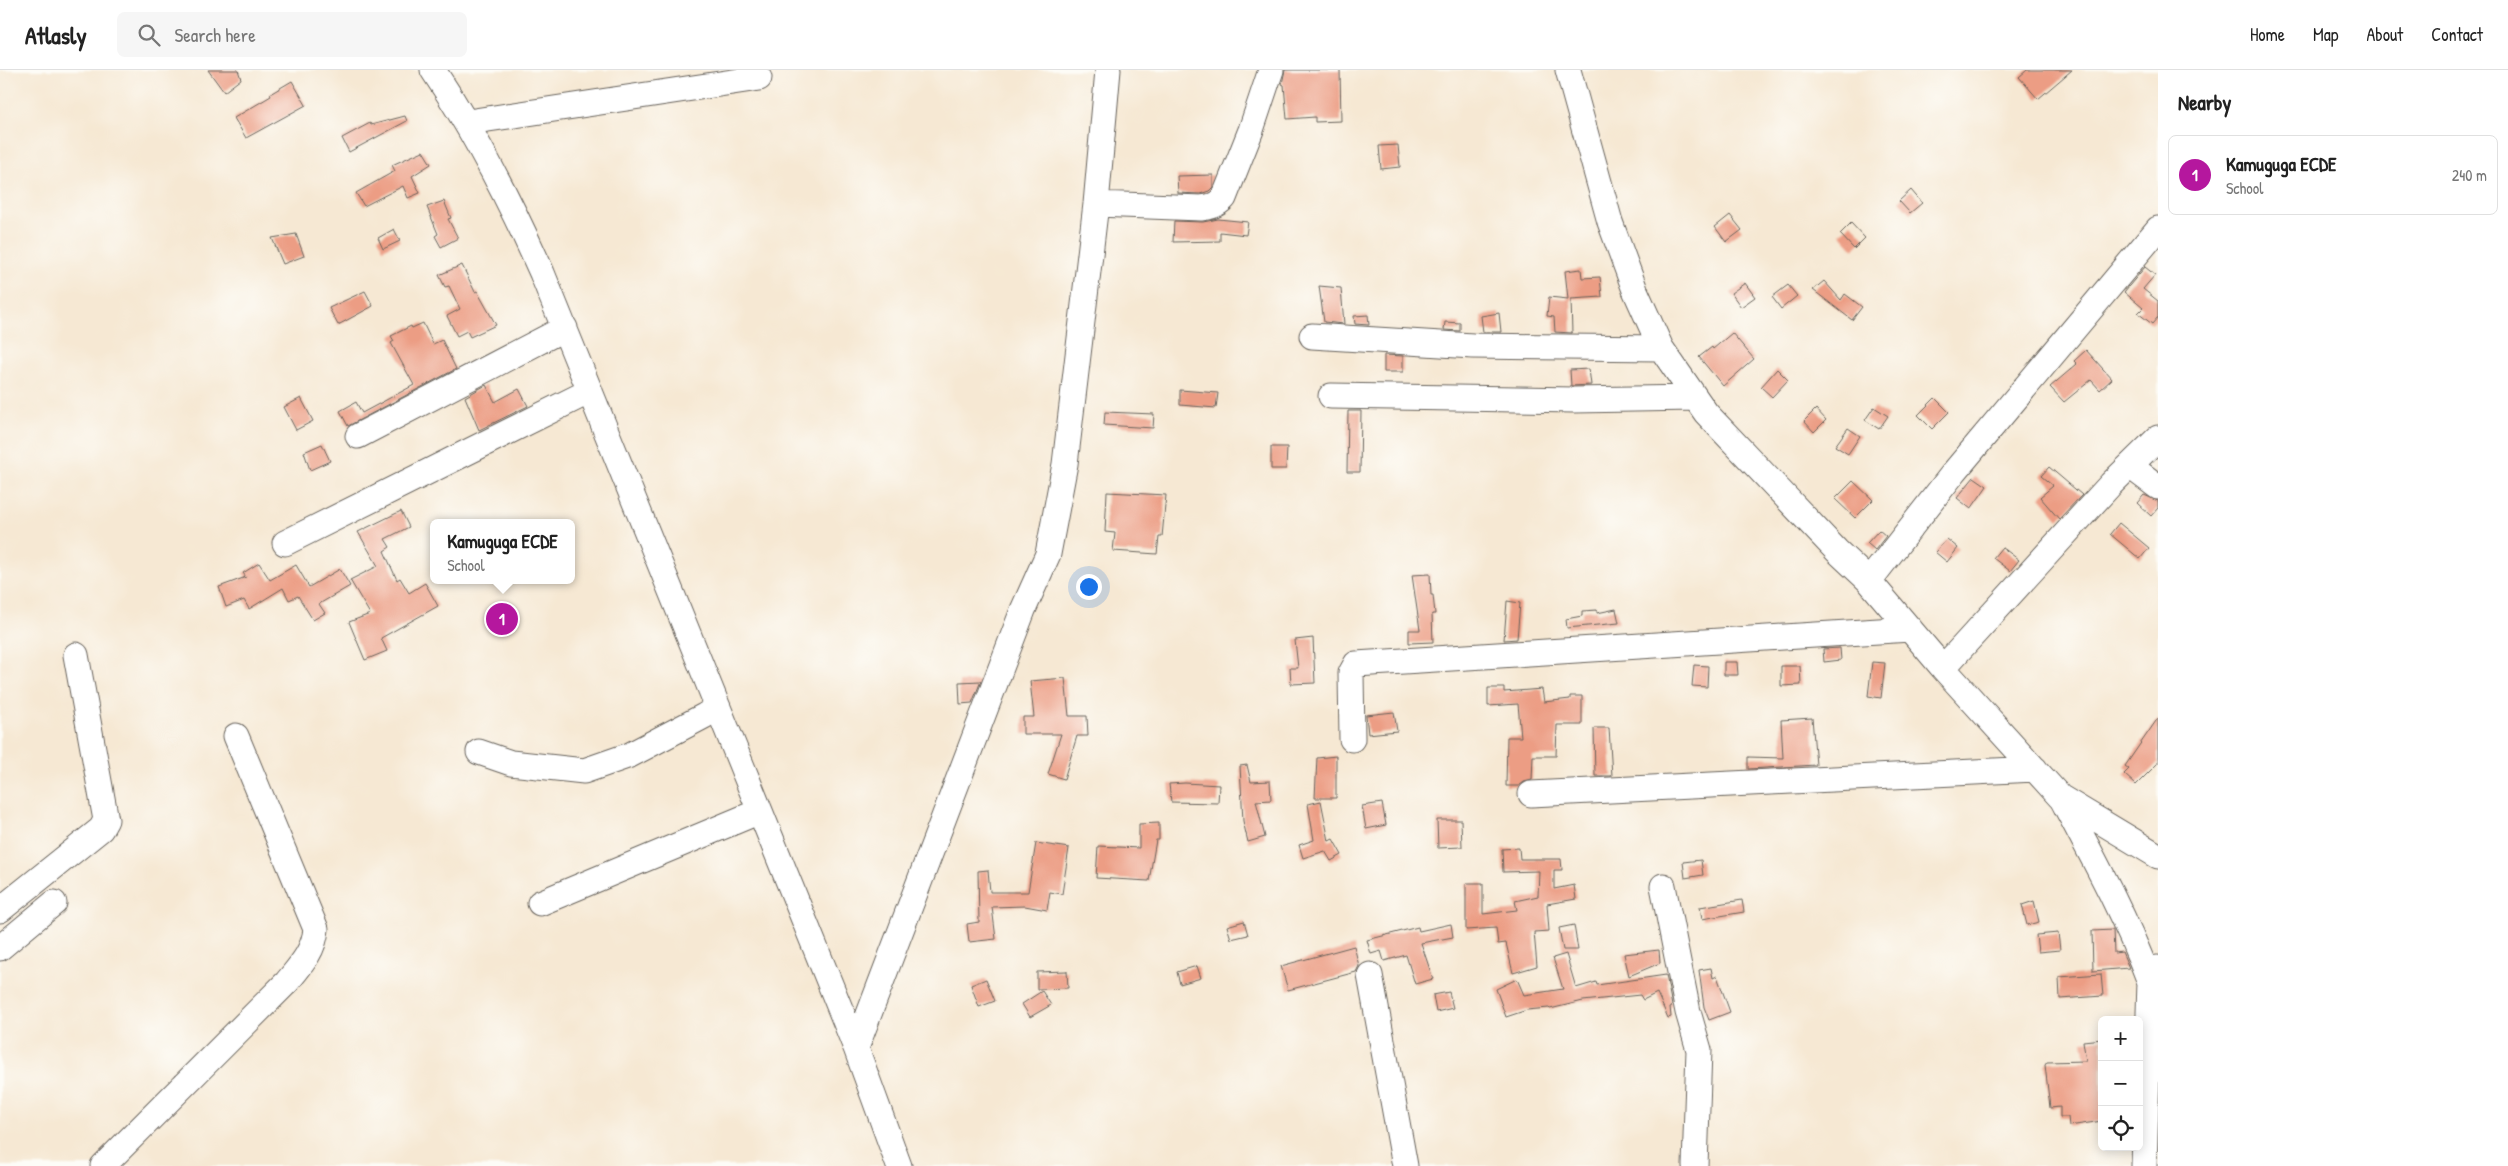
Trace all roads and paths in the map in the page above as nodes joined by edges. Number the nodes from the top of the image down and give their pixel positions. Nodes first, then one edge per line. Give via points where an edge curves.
1 (433, 70) edge
2 (1108, 70) edge
3 (1271, 70) edge
4 (1568, 70) edge
5 (759, 78) dead end
6 (468, 122) junction
7 (1096, 204) junction
8 (2158, 229) edge
9 (565, 328) junction
10 (1312, 336) dead end
11 (1661, 348) junction
12 (590, 392) junction
13 (1331, 396) dead end
14 (1694, 398) junction
15 (358, 436) dead end
16 (2158, 438) edge
17 (2130, 466) junction
18 (2158, 487) edge
19 (286, 543) dead end
20 (1869, 581) junction
21 (1910, 628) junction
22 (76, 655) dead end
23 (1943, 668) junction
24 (718, 707) junction
25 (236, 736) dead end
26 (1352, 739) dead end
27 (479, 752) dead end
28 (2035, 769) junction
29 (1531, 794) dead end
30 (2060, 797) junction
31 (760, 811) junction
32 (2158, 856) edge
33 (1663, 886) dead end
34 (54, 903) dead end
35 (540, 903) dead end
36 (0, 910) edge
37 (0, 948) edge
38 (2154, 974) edge
39 (1370, 975) dead end
40 (856, 1048) junction
41 (103, 1166) edge
42 (899, 1166) edge
43 (1405, 1166) edge
44 (1696, 1166) edge
45 (2144, 1166) edge

1 - 6 street
2 - 7 street
3 - 7 street via 1251,130 1220,202 1201,208
4 - 11 street via 1610,222 1634,290
5 - 6 street
6 - 9 street via 506,193
7 - 40 street via 1065,464 1048,554 1023,610
8 - 20 street via 1992,426
9 - 12 street
9 - 15 street
10 - 11 street via 1473,346
11 - 14 street
12 - 19 street
12 - 24 street
13 - 14 street via 1574,400
14 - 20 street via 1761,472
16 - 17 street
17 - 18 street
17 - 23 street
20 - 21 street
21 - 23 street
21 - 26 street via 1356,664 1351,673
22 - 36 street via 106,820 100,829
23 - 28 street
24 - 27 street via 630,755 584,770 511,763
24 - 31 street
25 - 41 street via 316,929 315,941 307,958 287,982
28 - 29 street
28 - 30 street
30 - 32 street
30 - 38 street
31 - 35 street
31 - 40 street
33 - 44 street via 1688,1012 1699,1050
34 - 37 street
38 - 45 street
39 - 43 street
40 - 42 street

